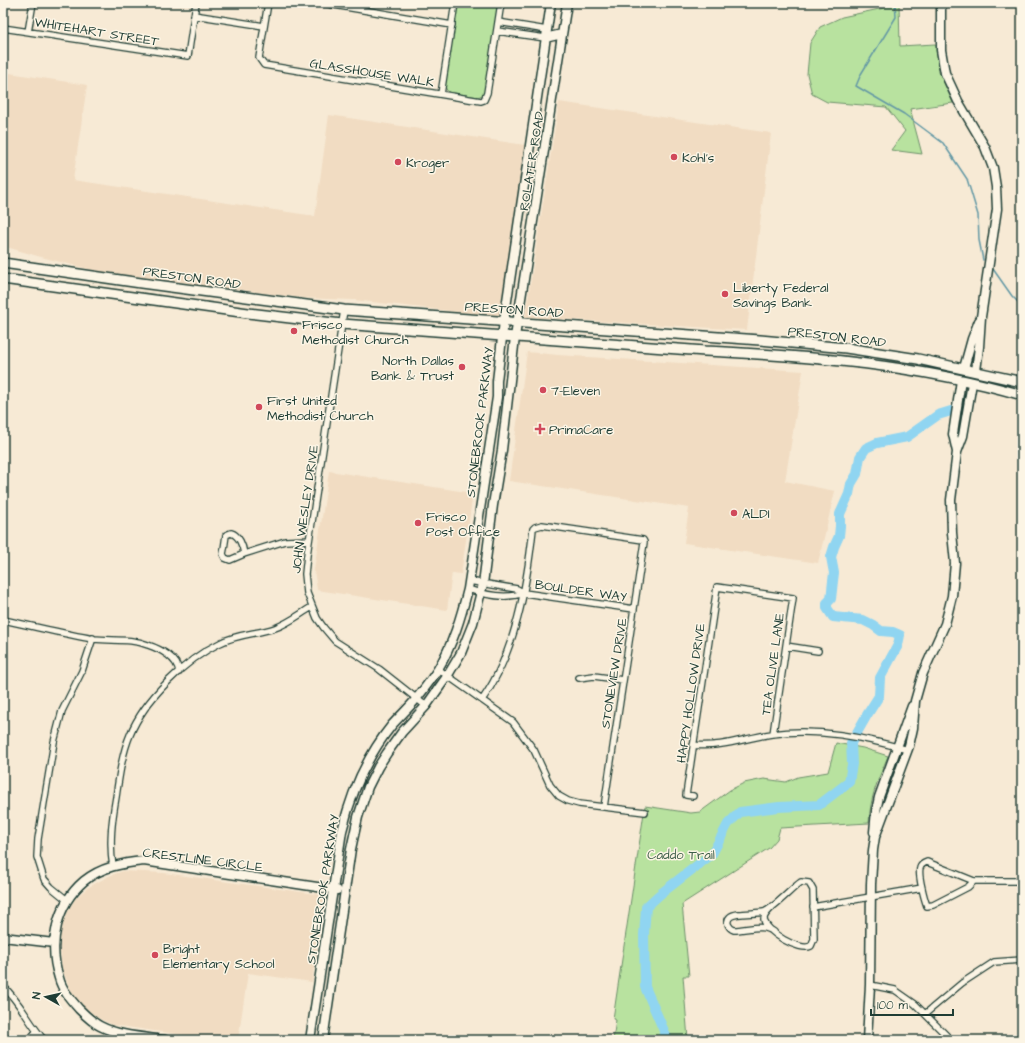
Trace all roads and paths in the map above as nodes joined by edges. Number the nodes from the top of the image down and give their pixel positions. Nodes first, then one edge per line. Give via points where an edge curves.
1 (32, 3) edge
2 (196, 3) edge
3 (268, 3) edge
4 (322, 3) edge
5 (455, 3) edge
6 (501, 3) edge
7 (551, 3) edge
8 (567, 3) edge
9 (941, 3) edge
10 (194, 15) junction
11 (498, 22) junction
12 (452, 25) junction
13 (264, 26) junction
14 (3, 28) edge
15 (497, 31) junction
16 (28, 32) junction
17 (546, 34) junction
18 (562, 34) junction
19 (441, 94) junction
20 (528, 155) junction
21 (544, 157) junction
22 (517, 227) junction
23 (532, 228) junction
24 (3, 264) edge
25 (3, 279) edge
26 (344, 310) junction
27 (981, 317) junction
28 (504, 321) junction
29 (517, 322) junction
30 (342, 324) junction
31 (645, 332) junction
32 (502, 336) junction
33 (515, 337) junction
34 (812, 345) junction
35 (643, 346) junction
36 (811, 358) junction
37 (964, 368) junction
38 (976, 371) junction
39 (961, 380) junction
40 (1022, 382) edge
41 (972, 383) junction
42 (1022, 395) edge
43 (489, 447) junction
44 (502, 450) junction
45 (957, 452) junction
46 (481, 503) junction
47 (493, 505) junction
48 (309, 540) junction
49 (244, 554) junction
50 (483, 584) junction
51 (468, 585) junction
52 (716, 587) joint
53 (481, 593) junction
54 (524, 593) junction
55 (312, 607) junction
56 (634, 609) junction
57 (3, 620) edge
58 (93, 638) junction
59 (786, 646) junction
60 (818, 651) dead end
61 (438, 669) junction
62 (179, 672) junction
63 (448, 675) junction
64 (580, 678) dead end
65 (623, 680) junction
66 (916, 697) junction
67 (417, 698) junction
68 (482, 700) junction
69 (426, 706) junction
70 (773, 734) junction
71 (693, 745) junction
72 (897, 747) junction
73 (908, 750) junction
74 (362, 774) junction
75 (372, 779) junction
76 (357, 783) junction
77 (368, 787) junction
78 (693, 796) dead end
79 (604, 808) junction
80 (645, 812) dead end
81 (875, 837) junction
82 (113, 866) junction
83 (974, 881) junction
84 (1022, 881) edge
85 (922, 888) junction
86 (333, 889) junction
87 (345, 891) junction
88 (870, 897) junction
89 (67, 900) junction
90 (773, 906) junction
91 (813, 907) junction
92 (774, 932) junction
93 (3, 937) edge
94 (54, 943) junction
95 (1022, 960) edge
96 (870, 985) junction
97 (3, 986) edge
98 (925, 1014) junction
99 (36, 1032) junction
100 (1022, 1037) edge
101 (29, 1040) edge
102 (44, 1040) edge
103 (165, 1040) edge
104 (310, 1040) edge
105 (323, 1040) edge
106 (867, 1040) edge
107 (951, 1040) edge
108 (1015, 1040) edge

1 - 16 street
2 - 10 street
3 - 13 street
4 - 12 street
5 - 12 street
6 - 11 street
7 - 17 main road, ROLATER ROAD
8 - 18 main road, ROLATER ROAD
9 - 27 main road via 941,45 945,73 985,147 993,168 996,187 997,209
10 - 13 street
10 - 16 street, WHITEHART STREET via 188,56
11 - 15 street
11 - 17 street
12 - 19 street
13 - 19 street, GLASSHOUSE WALK via 259,58 264,65
14 - 16 street, WHITEHART STREET
15 - 17 street
15 - 19 street, GLASSHOUSE WALK via 484,100
17 - 18 main road
17 - 20 main road, ROLATER ROAD
18 - 21 main road, ROLATER ROAD
20 - 21 main road
20 - 22 main road, ROLATER ROAD
21 - 23 main road, ROLATER ROAD
22 - 23 main road
22 - 28 main road, ROLATER ROAD
23 - 29 main road, ROLATER ROAD
24 - 26 main road, PRESTON ROAD
25 - 30 main road, PRESTON ROAD
26 - 28 main road, PRESTON ROAD
26 - 30 street, JOHN WESLEY DRIVE
27 - 37 main road
27 - 38 main road
28 - 29 main road, PRESTON ROAD
28 - 32 main road, STONEBROOK PARKWAY
29 - 31 main road, PRESTON ROAD
29 - 33 main road, STONEBROOK PARKWAY
30 - 32 main road, PRESTON ROAD
30 - 48 street, JOHN WESLEY DRIVE
31 - 34 main road, PRESTON ROAD
31 - 35 main road
32 - 33 main road, PRESTON ROAD
32 - 43 main road, STONEBROOK PARKWAY via 497,397
33 - 35 main road, PRESTON ROAD
33 - 44 main road, STONEBROOK PARKWAY
34 - 36 main road
34 - 37 main road, PRESTON ROAD via 880,353
35 - 36 main road, PRESTON ROAD
36 - 39 main road, PRESTON ROAD via 862,363
37 - 38 main road, PRESTON ROAD
37 - 39 main road
38 - 40 main road, PRESTON ROAD
38 - 41 main road
39 - 41 main road, PRESTON ROAD
39 - 45 main road via 953,434
41 - 42 main road, PRESTON ROAD
41 - 45 main road via 963,436
43 - 44 main road
43 - 46 main road, STONEBROOK PARKWAY
44 - 47 main road, STONEBROOK PARKWAY
45 - 66 main road via 951,500 955,563 952,596
46 - 47 main road
46 - 51 main road, STONEBROOK PARKWAY
47 - 50 main road, STONEBROOK PARKWAY
48 - 49 street via 285,541
48 - 55 street, JOHN WESLEY DRIVE via 305,583
49 - 49 street via 234,534 226,535 223,554 225,558 230,560
50 - 51 street, BOULDER WAY
50 - 53 main road, STONEBROOK PARKWAY
50 - 54 street, BOULDER WAY via 517,589
51 - 53 street, BOULDER WAY
51 - 61 main road, STONEBROOK PARKWAY via 462,617
52 - 59 street, TEA OLIVE LANE via 793,598
52 - 71 street, HAPPY HOLLOW DRIVE
53 - 54 street, BOULDER WAY via 515,596
53 - 63 main road, STONEBROOK PARKWAY via 474,622
54 - 56 street, BOULDER WAY
54 - 56 street, STONEVIEW DRIVE via 533,529 537,525 640,539 644,542
54 - 68 street via 501,666 490,690
55 - 62 street via 275,628 219,643
55 - 67 street, JOHN WESLEY DRIVE via 317,618 335,641
56 - 65 street, STONEVIEW DRIVE
57 - 58 street
58 - 62 street via 148,644 170,657 179,667
58 - 89 street via 82,671 57,728 38,839 37,857 44,879
59 - 60 street
59 - 70 street, TEA OLIVE LANE
61 - 63 street
61 - 67 main road, STONEBROOK PARKWAY
62 - 82 street via 144,709 130,735 121,766 115,803 110,842
63 - 68 street
63 - 69 main road, STONEBROOK PARKWAY
64 - 65 street via 594,676
65 - 79 street, STONEVIEW DRIVE
66 - 72 main road
66 - 73 main road
67 - 69 street, JOHN WESLEY DRIVE
67 - 74 main road, STONEBROOK PARKWAY via 392,725
68 - 79 street via 513,722 522,733 534,750 550,785 559,796 568,801
69 - 75 main road, STONEBROOK PARKWAY via 387,752
70 - 71 street via 721,745
70 - 72 street via 826,732
71 - 78 street, HAPPY HOLLOW DRIVE via 686,795
72 - 73 street
72 - 81 main road via 879,797
73 - 81 main road
74 - 75 main road
74 - 76 main road, STONEBROOK PARKWAY
75 - 77 main road, STONEBROOK PARKWAY
76 - 77 main road
76 - 86 main road, STONEBROOK PARKWAY via 342,831
77 - 87 main road, STONEBROOK PARKWAY via 354,834
79 - 80 street
81 - 88 main road
82 - 86 main road, CRESTLINE CIRCLE via 144,861
82 - 89 main road, CRESTLINE CIRCLE via 97,872 84,881
83 - 84 street
83 - 85 street via 968,887 927,906
83 - 85 street via 927,862 919,869
85 - 88 street
86 - 87 main road, CRESTLINE CIRCLE
86 - 104 main road, STONEBROOK PARKWAY
87 - 105 main road, STONEBROOK PARKWAY
88 - 91 street
88 - 96 main road
89 - 94 main road, CRESTLINE CIRCLE via 60,915
90 - 91 street via 801,882 809,883 813,890
90 - 92 street via 764,919
90 - 92 street via 762,912 733,916 728,923 734,930 763,927
91 - 92 street via 814,941 810,947 792,944
93 - 94 main road
94 - 103 main road, CRESTLINE CIRCLE via 59,980 70,999 86,1016 99,1026 117,1032
95 - 98 street via 994,962 962,983
96 - 98 street via 895,990
96 - 106 main road
97 - 99 street via 15,998
98 - 107 street
99 - 101 street
99 - 102 street
100 - 108 street

